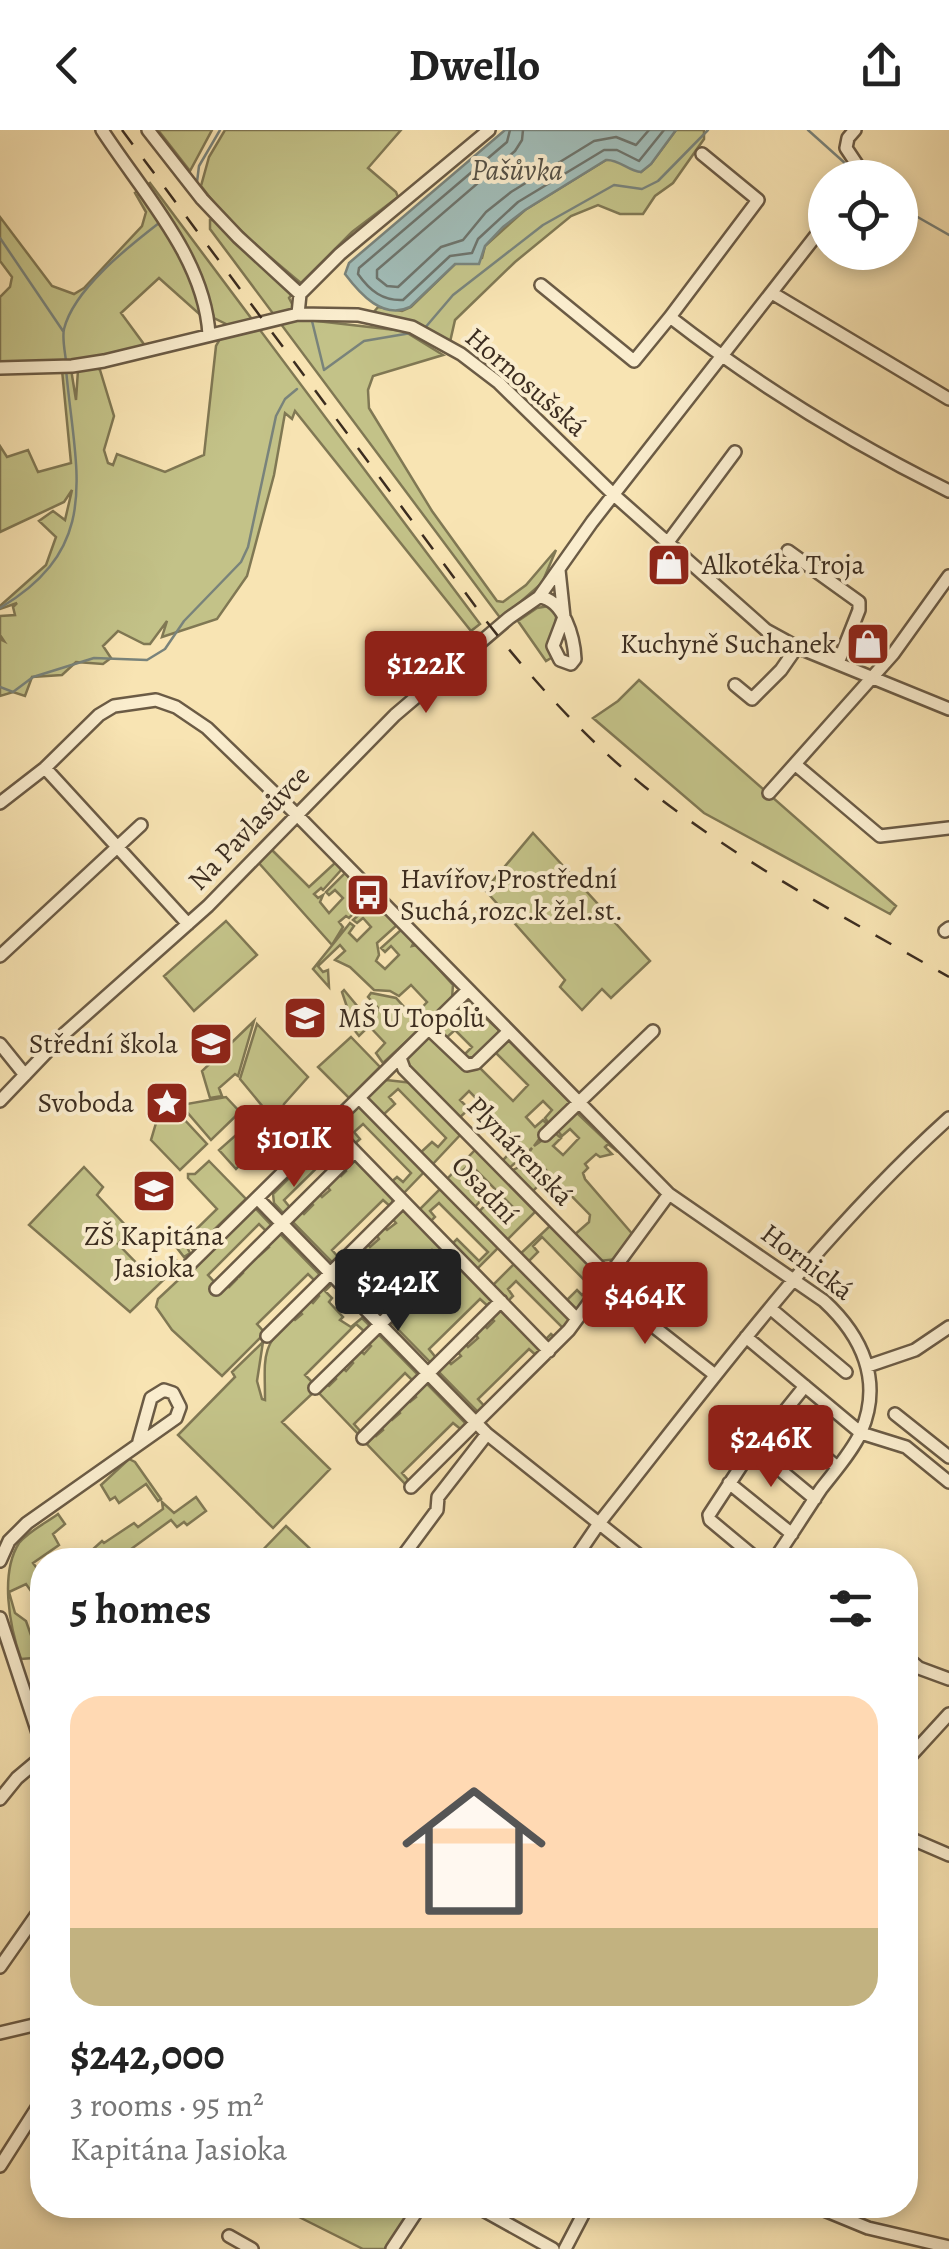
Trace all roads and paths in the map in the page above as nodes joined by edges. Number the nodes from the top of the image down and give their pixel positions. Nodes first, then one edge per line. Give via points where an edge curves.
1 (102, 130) edge
2 (148, 130) edge
3 (489, 130) edge
4 (855, 130) edge
5 (702, 154) dead end
6 (852, 160) edge
7 (808, 246) edge
8 (541, 285) dead end
9 (300, 294) junction
10 (772, 294) junction
11 (298, 314) junction
12 (670, 317) junction
13 (209, 335) junction
14 (723, 358) junction
15 (0, 368) edge
16 (949, 399) edge
17 (736, 452) dead end
18 (949, 491) edge
19 (614, 495) junction
20 (668, 542) junction
21 (788, 551) dead end
22 (559, 570) junction
23 (949, 576) edge
24 (539, 597) junction
25 (796, 647) junction
26 (838, 663) junction
27 (873, 676) junction
28 (735, 686) dead end
29 (949, 708) edge
30 (796, 764) junction
31 (45, 768) junction
32 (770, 793) dead end
33 (0, 803) edge
34 (296, 814) junction
35 (141, 826) dead end
36 (949, 828) edge
37 (116, 846) junction
38 (188, 924) junction
39 (0, 956) edge
40 (468, 990) junction
41 (429, 1029) junction
42 (654, 1031) dead end
43 (508, 1032) junction
44 (0, 1044) edge
45 (400, 1058) junction
46 (25, 1075) junction
47 (380, 1078) junction
48 (416, 1081) junction
49 (359, 1098) junction
50 (0, 1101) edge
51 (578, 1103) junction
52 (949, 1118) edge
53 (330, 1126) junction
54 (545, 1135) dead end
55 (354, 1152) junction
56 (669, 1194) junction
57 (258, 1198) junction
58 (403, 1201) junction
59 (282, 1224) junction
60 (454, 1252) junction
61 (189, 1265) dead end
62 (331, 1273) junction
63 (604, 1280) junction
64 (794, 1280) junction
65 (216, 1289) dead end
66 (502, 1301) junction
67 (770, 1308) junction
68 (576, 1318) junction
69 (380, 1323) junction
70 (949, 1327) edge
71 (267, 1336) dead end
72 (746, 1337) junction
73 (549, 1352) junction
74 (868, 1366) junction
75 (846, 1372) dead end
76 (428, 1373) junction
77 (715, 1376) junction
78 (805, 1386) junction
79 (315, 1388) dead end
80 (895, 1414) dead end
81 (780, 1418) junction
82 (477, 1422) junction
83 (861, 1432) junction
84 (487, 1434) junction
85 (363, 1438) dead end
86 (140, 1441) dead end
87 (755, 1448) junction
88 (949, 1457) edge
89 (838, 1466) junction
90 (949, 1482) edge
91 (729, 1484) junction
92 (411, 1487) dead end
93 (815, 1499) junction
94 (600, 1522) junction
95 (792, 1534) junction
96 (409, 1548) edge
97 (582, 1548) edge
98 (631, 1548) edge
99 (744, 1548) edge
100 (782, 1548) edge
101 (0, 1561) edge
102 (0, 1618) edge
103 (918, 1667) edge
104 (949, 1679) edge
105 (30, 1709) edge
106 (949, 1714) edge
107 (918, 1748) edge
108 (30, 1768) edge
109 (0, 1800) edge
110 (918, 1842) edge
111 (949, 1855) edge
112 (30, 1924) edge
113 (0, 1967) edge
114 (30, 2025) edge
115 (0, 2033) edge
116 (30, 2119) edge
117 (0, 2166) edge
118 (412, 2218) edge
119 (497, 2218) edge
120 (581, 2218) edge
121 (844, 2218) edge
122 (228, 2236) dead end
123 (949, 2247) edge
124 (252, 2249) edge
125 (392, 2249) edge
126 (553, 2249) edge
127 (565, 2249) edge

1 - 13 street via 177,242 201,290
2 - 9 street via 202,200
3 - 9 street
4 - 6 street via 846,148
5 - 12 street via 758,200
7 - 10 street
8 - 12 street via 634,360
9 - 11 street
10 - 14 street
10 - 16 street
11 - 13 street, Hornosušská
11 - 19 street, Hornosušská via 358,315 429,335 498,384
12 - 14 street
13 - 15 street, Hornosušská via 130,356
14 - 18 street
14 - 19 street
17 - 20 street
19 - 20 street, Hornosušská
19 - 22 street
20 - 25 street, Hornosušská via 766,630
21 - 26 street via 858,602
22 - 24 street, Na Pavlasůvce
22 - 24 street via 564,617
23 - 27 street
24 - 34 street, Na Pavlasůvce via 395,715
25 - 26 street, Hornosušská
25 - 28 street via 752,698
26 - 27 street, Hornosušská
27 - 29 street, Hornosušská
27 - 30 street
30 - 32 street
30 - 36 street via 880,836
31 - 33 street, Hornická
31 - 34 street, Hornická via 99,714 156,700 207,728
31 - 37 street
34 - 38 street, Na Pavlasůvce
34 - 40 street, Hornická
35 - 37 street
37 - 38 street
37 - 39 street
38 - 46 street, Na Pavlasůvce
40 - 41 street
40 - 43 street, Hornická
41 - 43 street via 467,1065
41 - 45 street
42 - 51 street
43 - 51 street, Hornická
44 - 46 street
45 - 47 street
45 - 48 street, Plynárenská
46 - 50 street, Na Pavlasůvce
47 - 48 street
47 - 49 street
48 - 63 street, Plynárenská
49 - 53 street
49 - 68 street, Osadní
51 - 54 street
51 - 56 street, Hornická
52 - 64 street
53 - 55 street
53 - 57 street
55 - 58 street
55 - 59 street
56 - 63 street
56 - 64 street, Hornická
57 - 59 street
57 - 61 street
58 - 60 street
58 - 62 street
59 - 62 street
59 - 65 street
60 - 66 street
60 - 69 street
62 - 69 street
62 - 71 street
63 - 68 street
63 - 77 street, Plynárenská
64 - 67 street
64 - 74 street, Hornická via 842,1317
66 - 73 street
66 - 76 street
67 - 72 street
67 - 75 street
68 - 73 street
69 - 76 street
69 - 79 street
70 - 74 street via 915,1350
72 - 77 street
72 - 78 street
73 - 82 street
74 - 83 street via 871,1390
76 - 82 street
76 - 85 street
77 - 94 street
78 - 81 street
78 - 83 street
80 - 88 street
81 - 87 street
81 - 89 street
82 - 84 street
82 - 92 street
83 - 89 street
83 - 90 street via 906,1446
84 - 94 street
84 - 96 street
86 - 101 street via 27,1523
87 - 91 street
87 - 93 street
89 - 93 street
91 - 95 street
91 - 99 street via 708,1518
93 - 95 street
94 - 97 street
94 - 98 street
95 - 100 street
102 - 105 street
103 - 104 street
106 - 107 street
108 - 109 street
110 - 111 street
112 - 113 street
114 - 115 street
116 - 117 street
118 - 125 street
119 - 126 street
120 - 127 street
121 - 123 street
122 - 124 street

